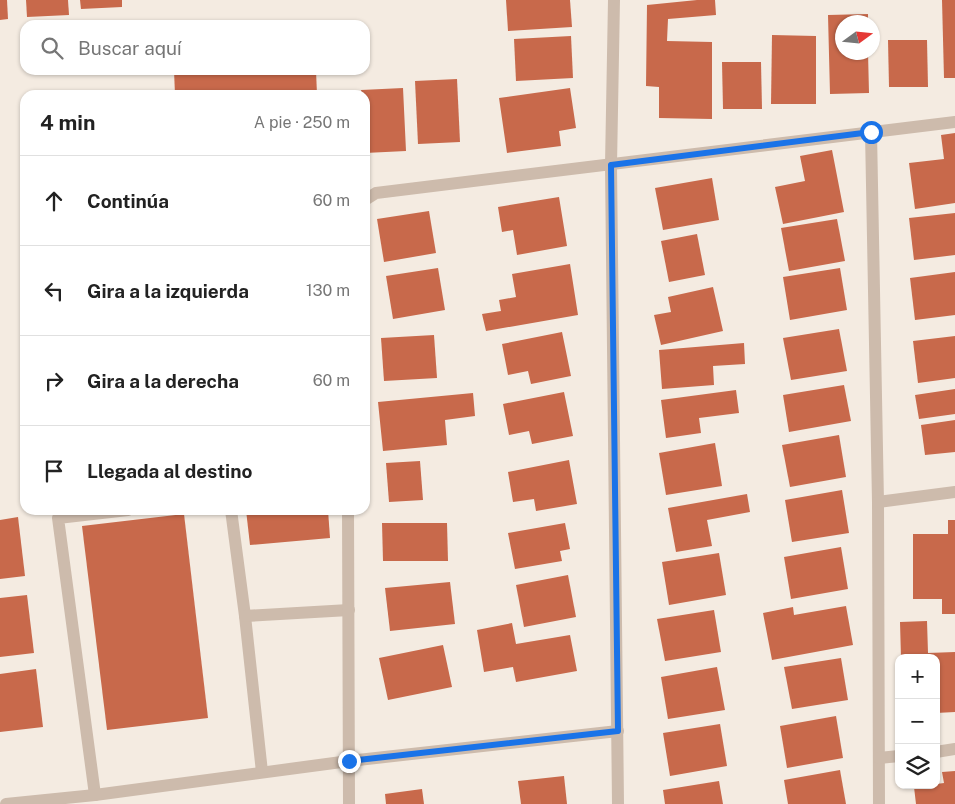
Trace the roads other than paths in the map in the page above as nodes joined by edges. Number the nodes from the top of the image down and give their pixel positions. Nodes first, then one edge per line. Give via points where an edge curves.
1 (614, 0) edge
2 (955, 122) edge
3 (871, 132) junction
4 (611, 165) junction
5 (370, 196) edge
6 (955, 492) edge
7 (878, 502) junction
8 (84, 515) edge
9 (232, 515) edge
10 (348, 515) edge
11 (349, 610) junction
12 (245, 616) junction
13 (618, 731) junction
14 (955, 749) edge
15 (940, 751) edge
16 (895, 756) edge
17 (879, 758) junction
18 (349, 761) junction
19 (262, 772) junction
20 (95, 799) edge
21 (6, 804) edge
22 (349, 804) edge
23 (618, 804) edge
24 (879, 804) edge

1 - 4 street
2 - 3 street
3 - 4 street
3 - 7 street
4 - 5 street via 376,192
4 - 13 street
6 - 7 street
7 - 17 street
8 - 20 street via 58,518
9 - 12 street
10 - 11 street
11 - 12 street
11 - 18 street
12 - 19 street
13 - 18 street
13 - 23 street
14 - 15 street
16 - 17 street
17 - 24 street
18 - 19 street
18 - 22 street
19 - 20 street
20 - 21 street

